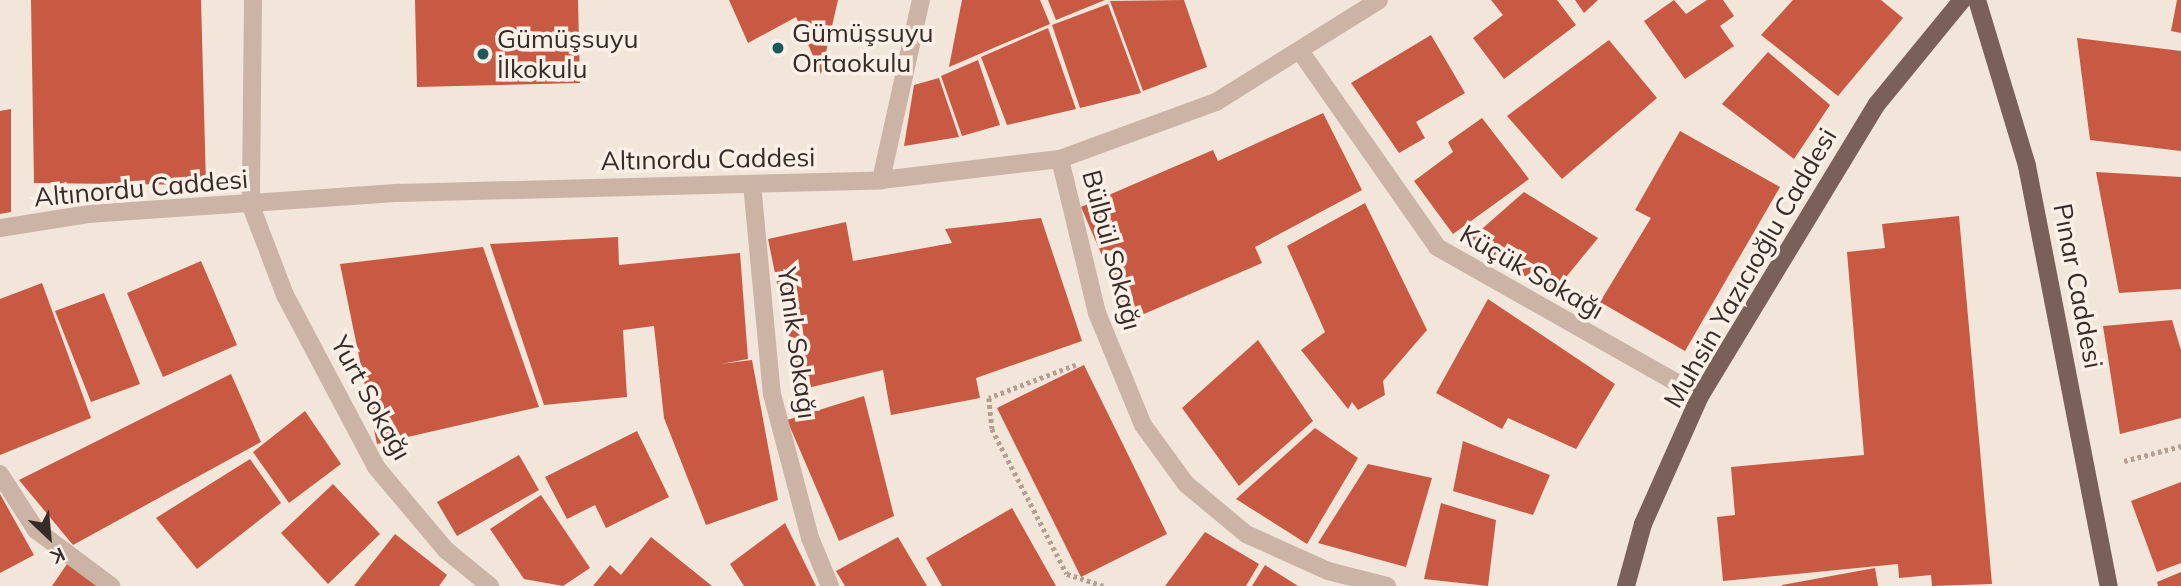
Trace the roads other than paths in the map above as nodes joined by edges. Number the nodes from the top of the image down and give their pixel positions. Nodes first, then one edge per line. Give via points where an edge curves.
1 (253, 0) edge
2 (921, 0) edge
3 (1379, 0) edge
4 (1962, 0) edge
5 (1977, 0) edge
6 (1300, 51) junction
7 (1060, 159) junction
8 (881, 180) junction
9 (752, 184) junction
10 (251, 206) junction
11 (0, 228) edge
12 (1700, 396) junction
13 (0, 474) edge
14 (1326, 579) edge
15 (111, 586) edge
16 (490, 586) edge
17 (830, 586) edge
18 (1387, 586) edge
19 (1626, 586) edge
20 (2109, 586) edge

1 - 10 street
2 - 8 street
3 - 6 street, Altınordu Caddesi
4 - 12 main road, Muhsin Yazıcıoğlu Caddesi via 1877,104
5 - 20 main road, Pınar Caddesi via 2028,166
6 - 7 street, Altınordu Caddesi via 1216,102
6 - 12 street, Küçük Sokağı via 1437,247
7 - 8 street, Altınordu Caddesi
7 - 14 street, Bülbül Sokağı via 1097,313 1143,425 1186,484 1246,534
8 - 9 street, Altınordu Caddesi
9 - 10 street, Altınordu Caddesi via 400,193
9 - 17 street, Yanık Sokağı via 772,394 810,538
10 - 11 street, Altınordu Caddesi via 88,214
10 - 16 street, Yurt Sokağı via 285,295 376,467 446,550
12 - 19 main road, Muhsin Yazıcıoğlu Caddesi via 1643,524
13 - 15 street via 36,530
14 - 18 street, Bülbül Sokağı

